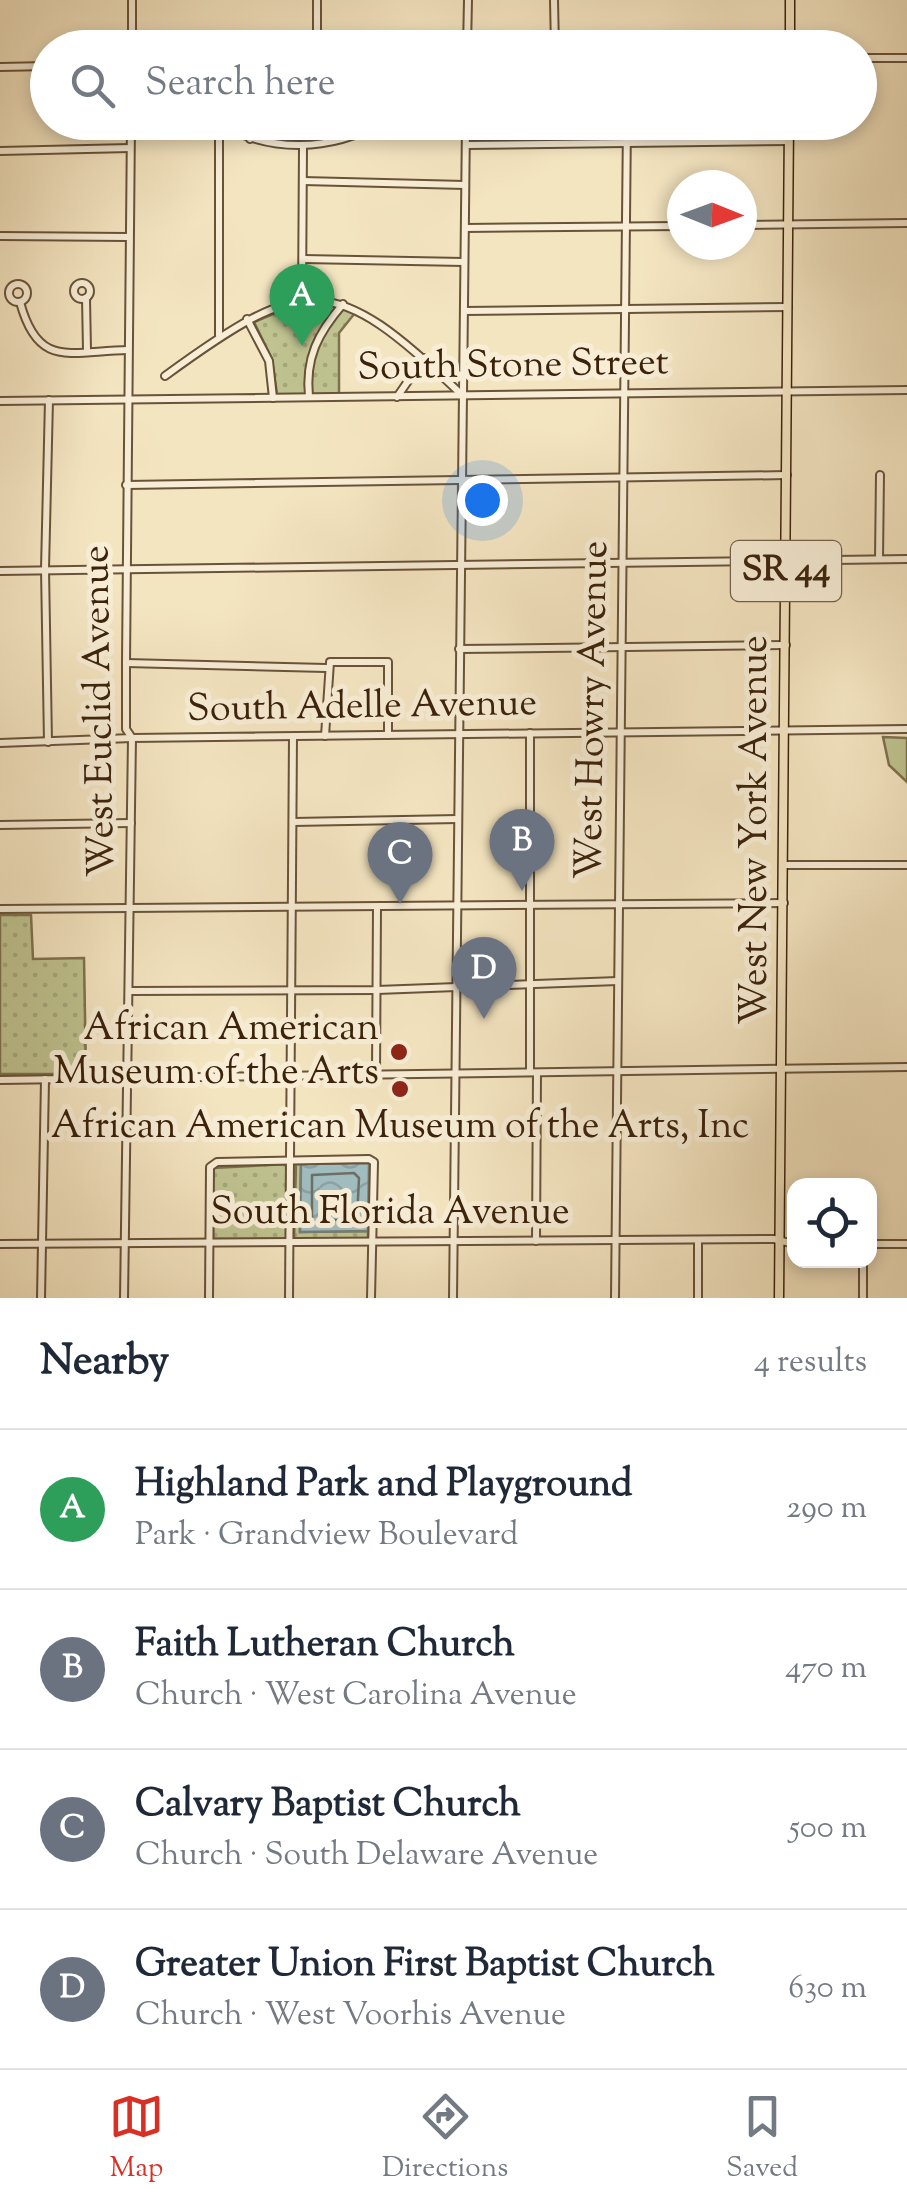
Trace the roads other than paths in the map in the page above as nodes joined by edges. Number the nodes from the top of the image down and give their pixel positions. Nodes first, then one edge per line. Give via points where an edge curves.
1 (132, 0) edge
2 (317, 0) edge
3 (468, 0) edge
4 (554, 0) edge
5 (790, 0) edge
6 (132, 30) edge
7 (317, 30) edge
8 (468, 30) edge
9 (555, 30) edge
10 (790, 30) edge
11 (877, 58) edge
12 (907, 58) edge
13 (0, 66) edge
14 (30, 66) edge
15 (130, 140) edge
16 (218, 140) edge
17 (256, 140) edge
18 (466, 140) edge
19 (331, 141) edge
20 (789, 141) joint
21 (626, 142) junction
22 (466, 145) junction
23 (303, 147) junction
24 (130, 148) junction
25 (0, 152) edge
26 (303, 181) junction
27 (466, 186) junction
28 (907, 223) edge
29 (789, 224) junction
30 (757, 225) edge
31 (667, 226) edge
32 (626, 227) junction
33 (465, 228) junction
34 (0, 236) edge
35 (129, 237) junction
36 (302, 259) junction
37 (464, 262) junction
38 (86, 298) dead end
39 (302, 300) junction
40 (20, 302) dead end
41 (344, 304) junction
42 (788, 307) junction
43 (625, 310) junction
44 (464, 311) junction
45 (248, 319) junction
46 (219, 335) junction
47 (88, 350) junction
48 (128, 350) junction
49 (424, 358) junction
50 (164, 376) dead end
51 (907, 390) edge
52 (788, 391) junction
53 (624, 394) junction
54 (462, 395) junction
55 (398, 396) junction
56 (309, 397) junction
57 (273, 398) junction
58 (49, 400) junction
59 (0, 401) edge
60 (127, 401) junction
61 (787, 475) junction
62 (880, 475) dead end
63 (623, 476) junction
64 (461, 480) junction
65 (126, 485) junction
66 (878, 559) junction
67 (907, 559) edge
68 (786, 560) junction
69 (622, 561) junction
70 (460, 563) junction
71 (126, 566) junction
72 (45, 569) junction
73 (0, 570) edge
74 (786, 645) junction
75 (622, 646) junction
76 (459, 649) junction
77 (126, 663) junction
78 (328, 665) junction
79 (907, 729) edge
80 (785, 730) junction
81 (621, 732) junction
82 (530, 734) junction
83 (388, 735) junction
84 (458, 735) junction
85 (325, 736) junction
86 (293, 737) junction
87 (132, 738) junction
88 (48, 742) junction
89 (0, 743) edge
90 (458, 818) junction
91 (293, 822) junction
92 (131, 824) junction
93 (0, 825) edge
94 (784, 864) junction
95 (907, 865) edge
96 (619, 903) junction
97 (784, 904) junction
98 (530, 905) junction
99 (457, 906) junction
100 (377, 907) junction
101 (293, 908) junction
102 (131, 909) junction
103 (0, 910) edge
104 (618, 982) junction
105 (530, 985) junction
106 (457, 988) junction
107 (376, 990) junction
108 (130, 991) junction
109 (292, 991) junction
110 (782, 1068) junction
111 (907, 1068) edge
112 (618, 1070) junction
113 (534, 1073) junction
114 (456, 1074) junction
115 (292, 1075) junction
116 (376, 1075) junction
117 (130, 1078) junction
118 (45, 1079) junction
119 (0, 1080) edge
120 (293, 1161) junction
121 (780, 1239) junction
122 (698, 1240) junction
123 (373, 1241) junction
124 (454, 1241) junction
125 (536, 1241) junction
126 (616, 1241) junction
127 (126, 1242) junction
128 (210, 1242) junction
129 (291, 1242) junction
130 (787, 1242) edge
131 (42, 1243) junction
132 (0, 1244) edge
133 (877, 1244) edge
134 (907, 1244) edge
135 (863, 1268) edge
136 (41, 1298) edge
137 (124, 1298) edge
138 (209, 1298) edge
139 (289, 1298) edge
140 (372, 1298) edge
141 (452, 1298) edge
142 (615, 1298) edge
143 (698, 1298) edge
144 (779, 1298) edge
145 (863, 1298) edge

1 - 6 street
2 - 7 street
3 - 8 street
4 - 9 street
5 - 10 main road
11 - 12 street
13 - 14 street
15 - 24 street, West Euclid Avenue
16 - 46 street
17 - 23 street
18 - 22 street
19 - 23 street
20 - 21 street
20 - 29 main road, West New York Avenue / SR 44
21 - 22 street
21 - 32 street, West Howry Avenue
22 - 27 street
23 - 26 street
24 - 25 street
24 - 35 street, West Euclid Avenue
26 - 27 street
26 - 36 street
27 - 33 street
28 - 29 street
29 - 30 street
29 - 42 main road, West New York Avenue / SR 44
31 - 32 street
32 - 33 street
32 - 43 street, West Howry Avenue
33 - 37 street
34 - 35 street
35 - 48 street, West Euclid Avenue
36 - 37 street
36 - 39 street
37 - 44 street
38 - 47 street
39 - 41 street
39 - 45 street
40 - 47 street via 36,344
41 - 49 street
41 - 56 street via 310,354
42 - 43 street
42 - 52 main road, West New York Avenue / SR 44
43 - 44 street
43 - 53 street, West Howry Avenue
44 - 54 street
45 - 46 street
45 - 57 street via 269,361
46 - 50 street
47 - 48 street
48 - 60 street, West Euclid Avenue
49 - 54 street
49 - 55 street
51 - 52 street, South Stone Street
52 - 53 street, South Stone Street
52 - 61 main road, West New York Avenue / SR 44
53 - 54 street, South Stone Street
53 - 63 street, West Howry Avenue
54 - 55 street, South Stone Street
54 - 64 street
55 - 56 street, South Stone Street
56 - 57 street, South Stone Street
57 - 60 street, South Stone Street
58 - 59 street, South Stone Street
58 - 60 street, South Stone Street
58 - 72 street
60 - 65 street, West Euclid Avenue
61 - 63 street
61 - 68 main road, West New York Avenue / SR 44
62 - 66 street
63 - 64 street
63 - 69 street, West Howry Avenue
64 - 65 street
64 - 70 street
65 - 71 street, West Euclid Avenue
66 - 67 street
66 - 68 street
68 - 69 street
68 - 74 main road, West New York Avenue / SR 44
69 - 70 street
69 - 75 street, West Howry Avenue
70 - 71 street
70 - 76 street
71 - 72 street
71 - 77 street, West Euclid Avenue
72 - 73 street
72 - 88 street
74 - 75 street
74 - 80 main road, West New York Avenue / SR 44
75 - 76 street
75 - 81 street, West Howry Avenue
76 - 84 street
77 - 78 street
77 - 87 street, West Euclid Avenue via 126,729
78 - 83 street via 388,662
78 - 85 street
79 - 80 street, South Adelle Avenue
80 - 81 street, South Adelle Avenue
80 - 94 main road, West New York Avenue / SR 44
81 - 82 street, South Adelle Avenue
81 - 96 street, West Howry Avenue
82 - 84 street, South Adelle Avenue
82 - 98 street
83 - 84 street, South Adelle Avenue
83 - 85 street, South Adelle Avenue
84 - 90 street
85 - 86 street, South Adelle Avenue
86 - 87 street, South Adelle Avenue
86 - 91 street
87 - 88 street, South Adelle Avenue
87 - 92 street, West Euclid Avenue
88 - 89 street, South Adelle Avenue
90 - 91 street
90 - 99 street
91 - 101 street
92 - 93 street
92 - 102 street, West Euclid Avenue
94 - 95 street
94 - 97 main road, West New York Avenue / SR 44
96 - 97 street
96 - 98 street
96 - 104 street, West Howry Avenue
97 - 110 main road, West New York Avenue / SR 44
98 - 99 street
98 - 105 street
99 - 100 street
99 - 106 street
100 - 101 street
100 - 107 street
101 - 102 street
101 - 109 street
102 - 103 street
102 - 108 street, West Euclid Avenue
104 - 105 street
104 - 112 street, West Howry Avenue
105 - 106 street
105 - 113 street
106 - 107 street
106 - 114 street
107 - 109 street
107 - 116 street
108 - 109 street
108 - 117 street, West Euclid Avenue
109 - 115 street
110 - 111 street
110 - 112 street
110 - 121 main road, West New York Avenue / SR 44
112 - 113 street
112 - 126 street, West Howry Avenue
113 - 114 street
113 - 125 street
114 - 116 street
114 - 124 street
115 - 116 street
115 - 117 street
115 - 120 street
117 - 118 street
117 - 127 street, West Euclid Avenue
118 - 119 street
118 - 131 street
120 - 123 street via 374,1162
120 - 128 street via 210,1167
120 - 129 street
121 - 122 street, South Florida Avenue
121 - 130 street
121 - 144 main road, West New York Avenue / SR 44
122 - 126 street, South Florida Avenue
122 - 143 street
123 - 124 street, South Florida Avenue
123 - 129 street, South Florida Avenue
123 - 140 street
124 - 125 street, South Florida Avenue
124 - 141 street
125 - 126 street, South Florida Avenue
126 - 142 street, West Howry Avenue
127 - 128 street, South Florida Avenue
127 - 131 street, South Florida Avenue
127 - 137 street, West Euclid Avenue
128 - 129 street, South Florida Avenue
128 - 138 street
129 - 139 street
131 - 132 street, South Florida Avenue
131 - 136 street
133 - 134 street
135 - 145 street

